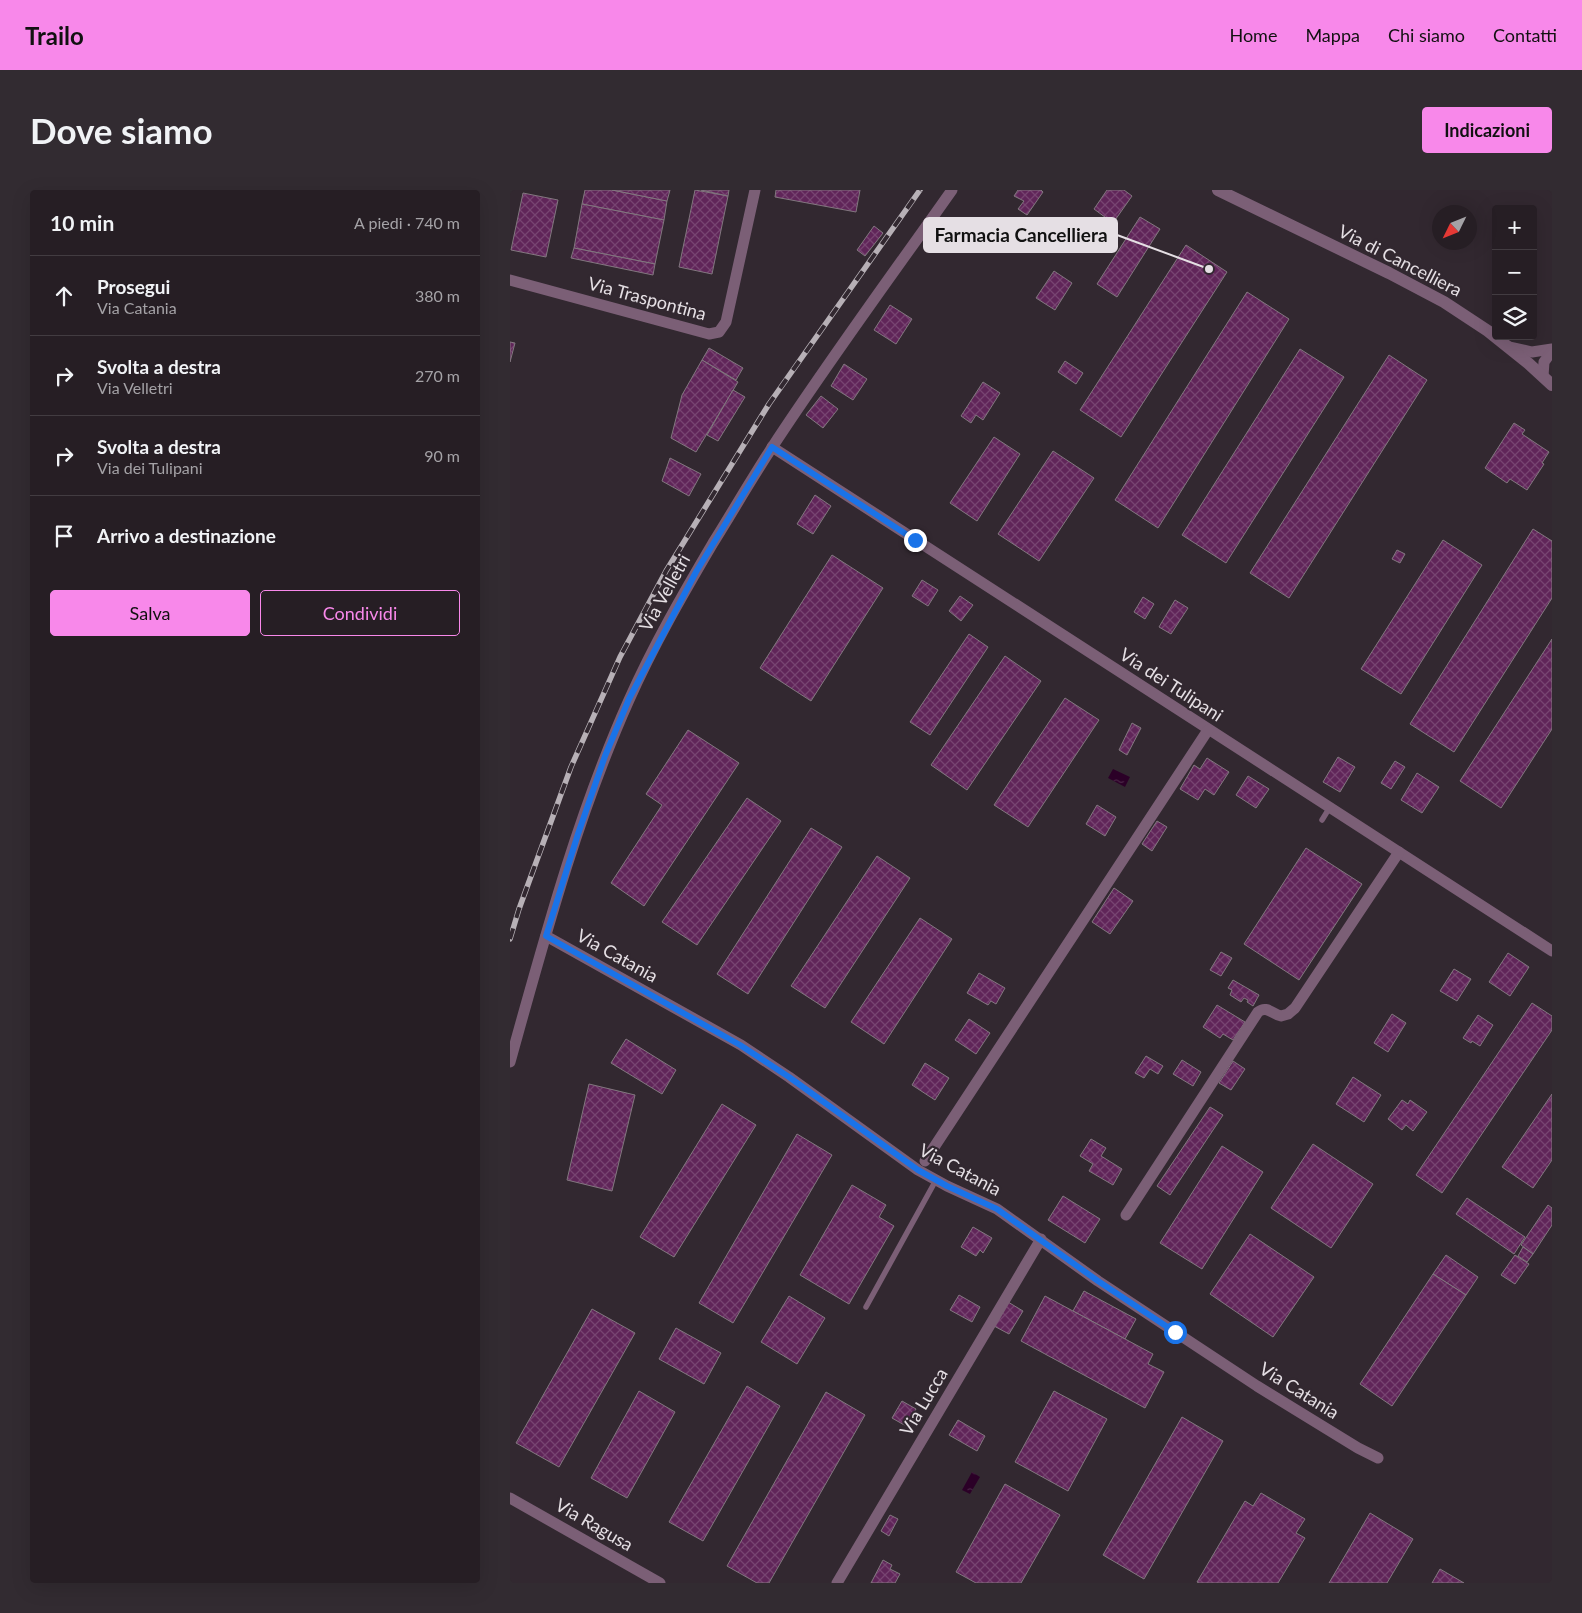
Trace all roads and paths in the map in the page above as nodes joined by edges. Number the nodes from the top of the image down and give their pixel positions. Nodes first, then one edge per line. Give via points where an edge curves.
1 (755, 190) edge
2 (952, 190) edge
3 (1218, 190) edge
4 (510, 280) edge
5 (1508, 347) junction
6 (1552, 350) edge
7 (1547, 380) edge
8 (772, 447) junction
9 (1208, 730) junction
10 (1330, 807) junction
11 (1322, 820) dead end
12 (1399, 852) junction
13 (546, 936) junction
14 (1552, 951) edge
15 (510, 1062) edge
16 (925, 1161) dead end
17 (936, 1180) junction
18 (1126, 1214) dead end
19 (1041, 1239) junction
20 (866, 1307) dead end
21 (1378, 1458) dead end
22 (510, 1498) edge
23 (660, 1583) edge
24 (837, 1583) edge

1 - 4 street, Via Traspontina via 726,322 719,332 709,334
2 - 8 street, Via Velletri
3 - 5 street, Via di Cancelliera via 1428,293 1467,316
5 - 6 street via 1532,352
5 - 7 street, Via di Cancelliera
6 - 7 street via 1544,362
8 - 9 street, Via dei Tulipani
8 - 13 street, Via Velletri via 696,572 629,699 580,826
9 - 10 street, Via dei Tulipani
9 - 16 street
10 - 11 lane
10 - 12 street, Via dei Tulipani
12 - 14 street, Via dei Tulipani
12 - 18 street via 1294,1008 1281,1016 1266,1009 1258,1012
13 - 15 street, Via Velletri
13 - 17 street, Via Catania via 740,1045
17 - 19 street, Via Catania via 990,1205
17 - 20 lane
19 - 21 street, Via Catania via 1111,1290 1257,1386
19 - 24 street, Via Lucca
22 - 23 street, Via Ragusa

